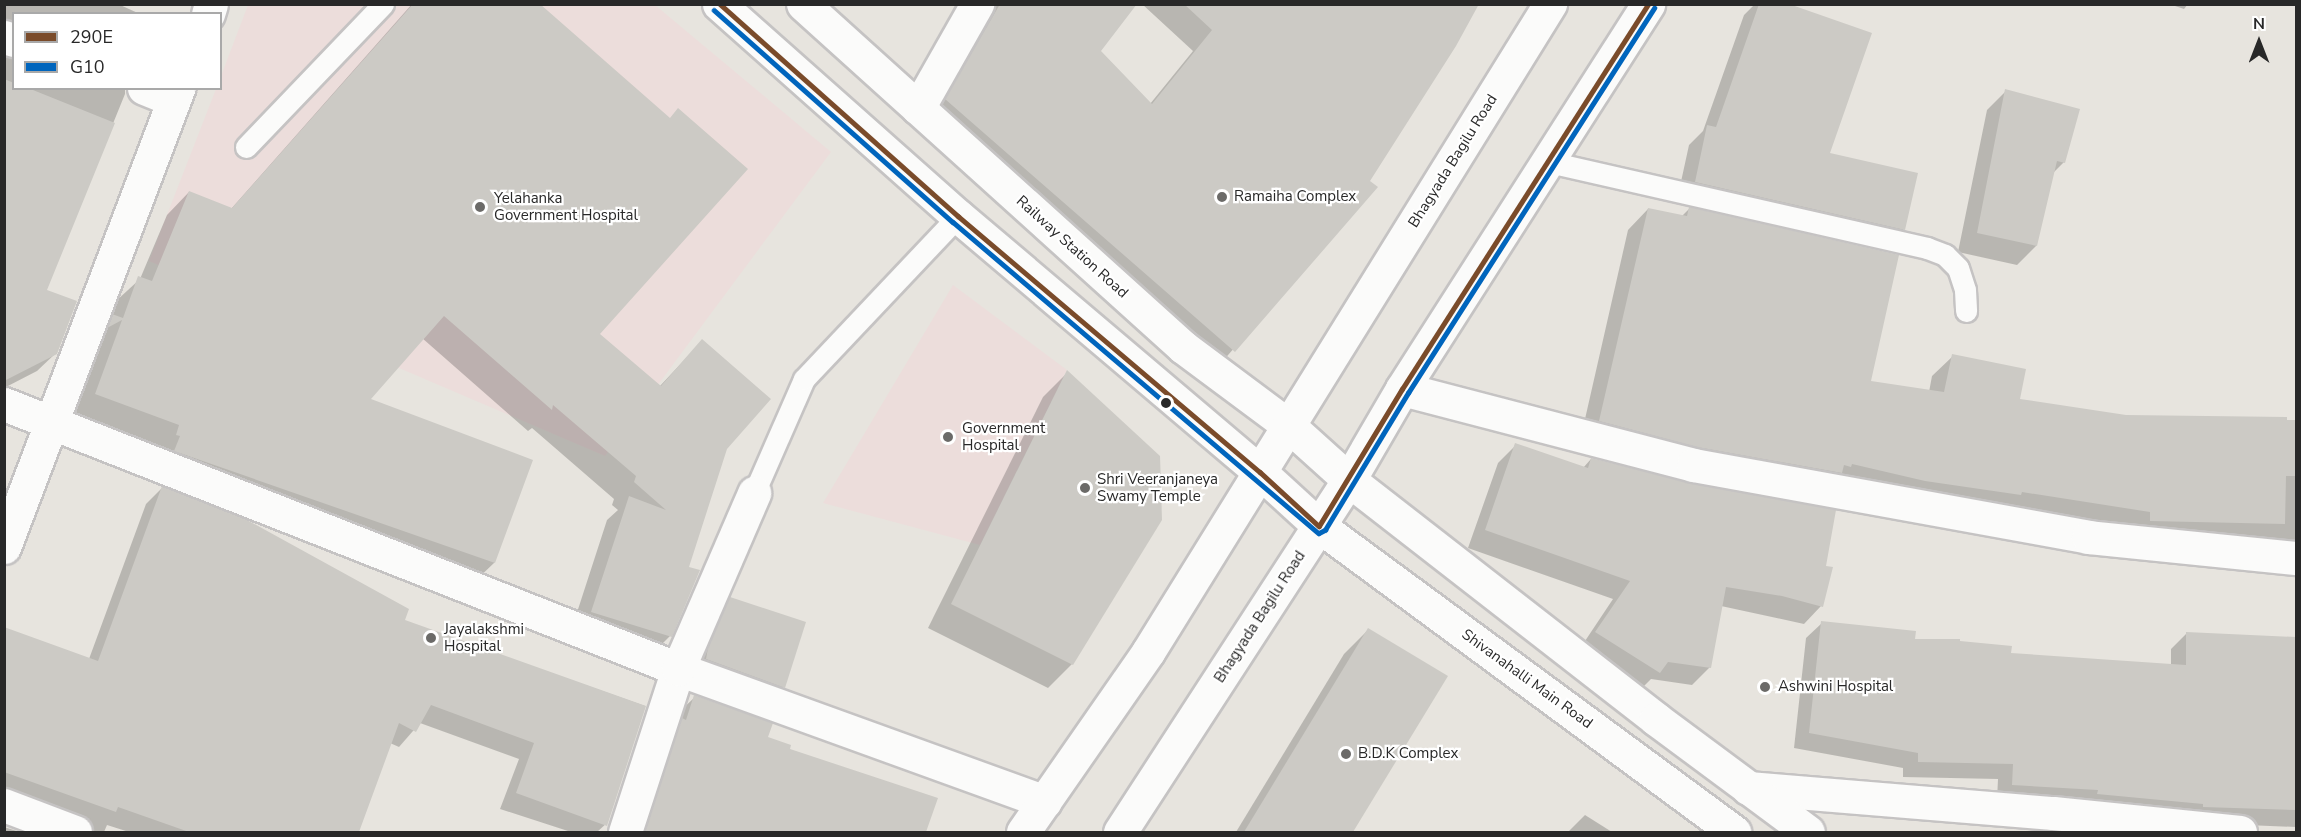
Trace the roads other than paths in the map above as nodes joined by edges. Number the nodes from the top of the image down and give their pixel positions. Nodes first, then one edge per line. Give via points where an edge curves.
1 (383, 4) edge
2 (718, 4) edge
3 (803, 4) edge
4 (977, 4) edge
5 (1550, 4) edge
6 (1648, 4) edge
7 (155, 90) edge
8 (176, 94) edge
9 (918, 108) junction
10 (246, 147) dead end
11 (1549, 162) junction
12 (958, 216) junction
13 (1966, 311) dead end
14 (1402, 389) junction
15 (4, 404) edge
16 (52, 421) junction
17 (1289, 426) junction
18 (1260, 472) junction
19 (1349, 480) junction
20 (754, 493) joint
21 (1319, 526) junction
22 (4, 548) edge
23 (2296, 558) edge
24 (678, 669) junction
25 (1748, 788) junction
26 (1045, 802) junction
27 (4, 805) edge
28 (75, 832) edge
29 (625, 832) edge
30 (1023, 832) edge
31 (1120, 832) edge
32 (1734, 832) edge
33 (1808, 832) edge
34 (2240, 832) edge

1 - 10 lane
2 - 12 street
3 - 9 street, Railway Station Road
4 - 9 street
5 - 17 street, Bhagyada Bagilu Road
6 - 11 street, Bhagyada Bagilu Road
7 - 8 street
8 - 16 street
9 - 17 street, Railway Station Road via 1183,347
11 - 13 lane via 1928,248 1945,255 1958,268
11 - 14 street, Bhagyada Bagilu Road
12 - 18 street
12 - 20 lane via 804,379
14 - 19 street, Bhagyada Bagilu Road
14 - 23 street via 1693,465 2088,537
15 - 16 street
16 - 22 street
16 - 24 street
17 - 18 street, Bhagyada Bagilu Road
17 - 19 street, Railway Station Road
18 - 21 street
18 - 26 street, Bhagyada Bagilu Road via 1148,652
19 - 21 street, Bhagyada Bagilu Road
19 - 25 street, Railway Station Road
20 - 24 street
21 - 31 street, Bhagyada Bagilu Road
21 - 32 street, Shivanahalli Main Road
24 - 26 street
24 - 29 street
25 - 33 street, Railway Station Road
25 - 34 street
26 - 30 street, Bhagyada Bagilu Road
27 - 28 street

